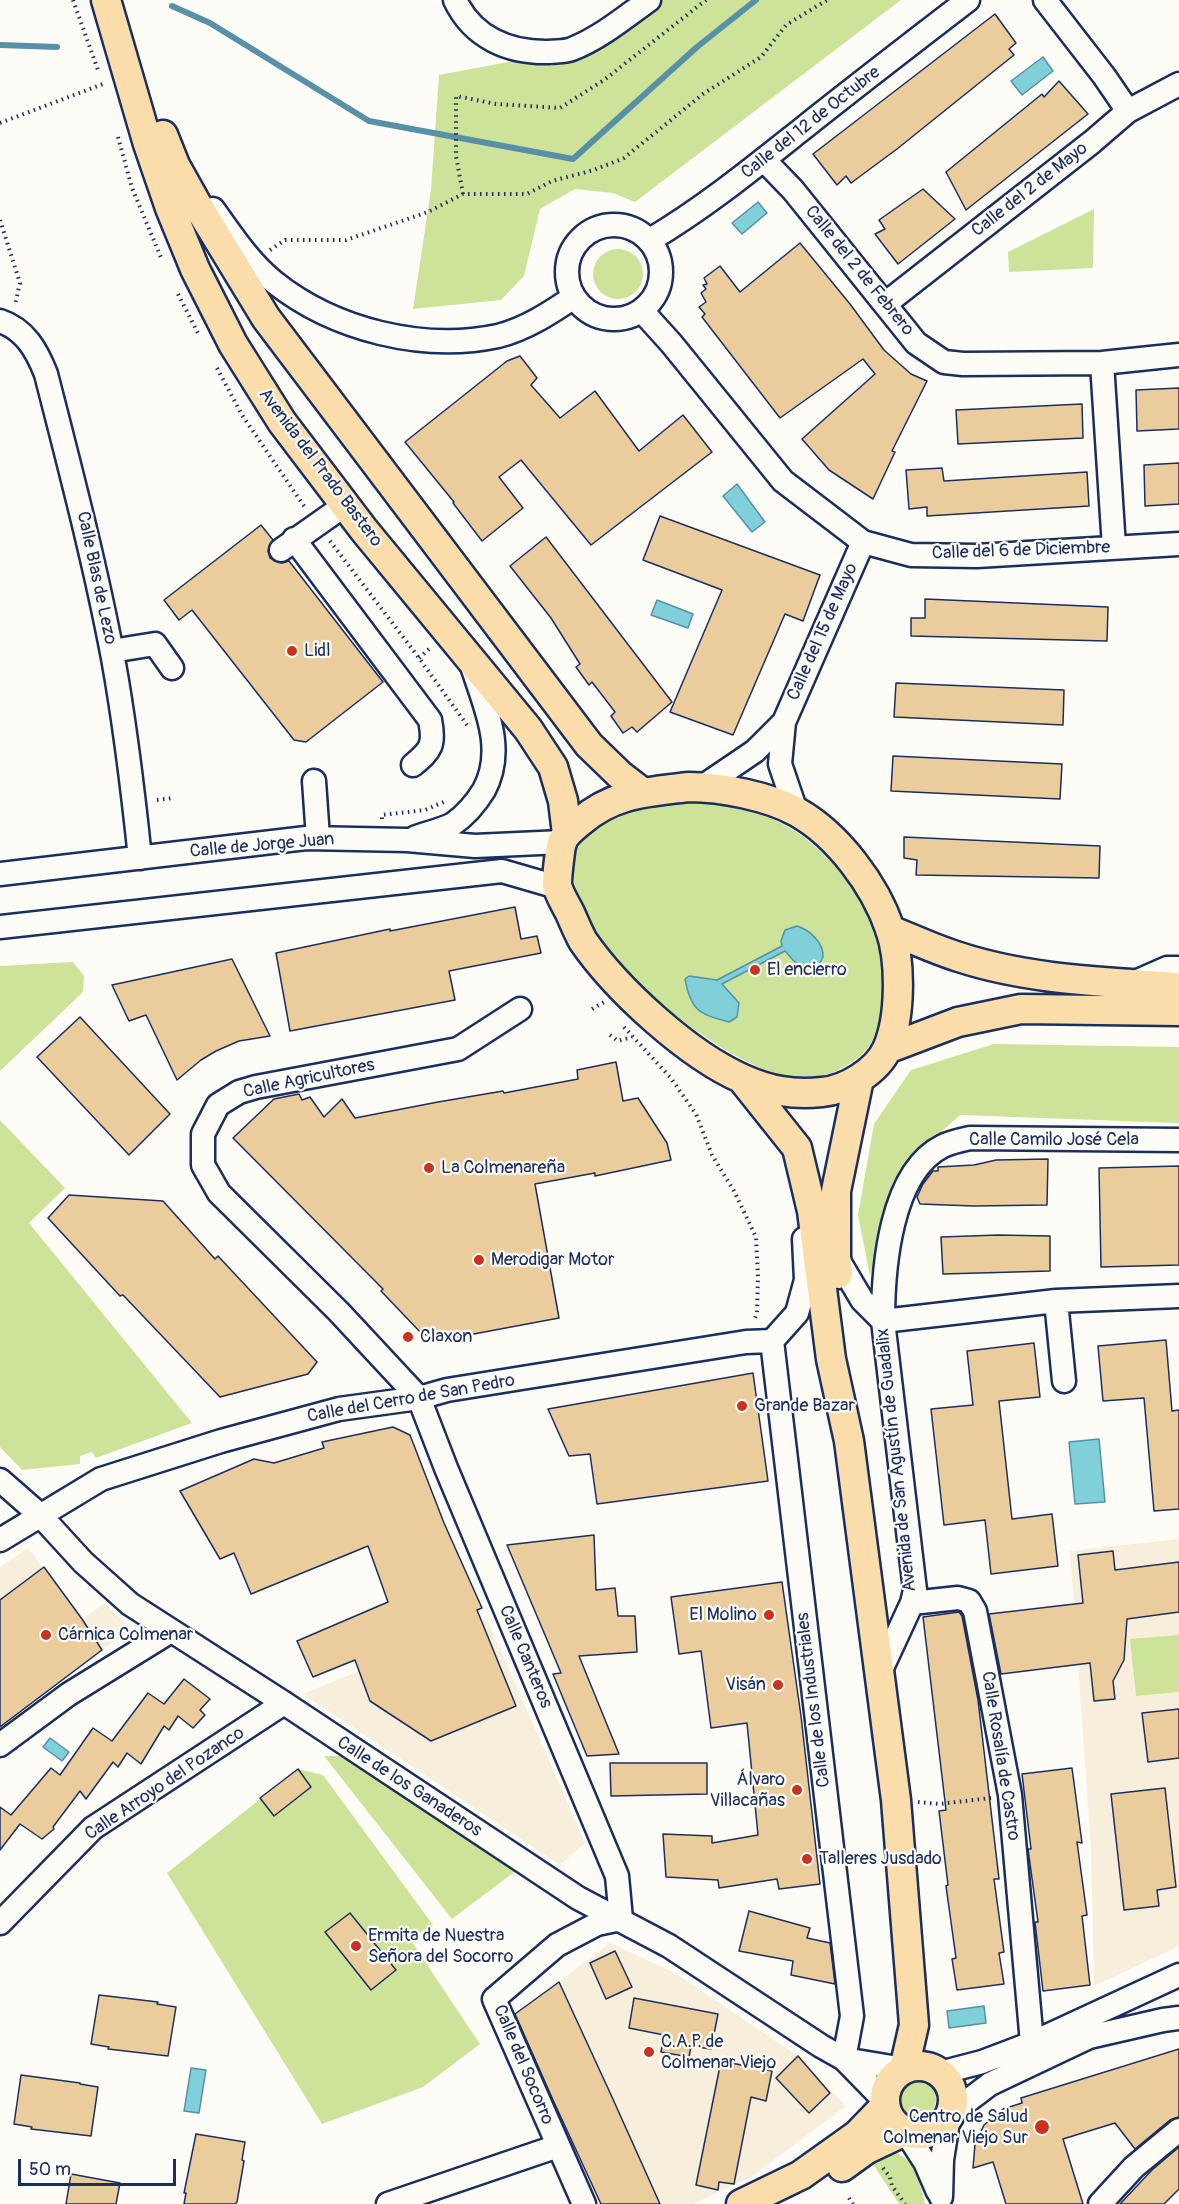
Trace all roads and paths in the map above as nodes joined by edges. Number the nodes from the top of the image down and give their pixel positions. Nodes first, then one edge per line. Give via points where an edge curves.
1 (106, 0) edge
2 (122, 0) edge
3 (455, 0) edge
4 (649, 0) edge
5 (706, 0) edge
6 (827, 0) edge
7 (968, 0) edge
8 (1045, 0) edge
9 (103, 84) dead end
10 (1179, 84) edge
11 (1128, 111) junction
12 (0, 123) edge
13 (163, 137) junction
14 (765, 161) junction
15 (462, 194) junction
16 (0, 220) edge
17 (650, 240) junction
18 (252, 262) junction
19 (574, 297) junction
20 (885, 304) junction
21 (642, 311) junction
22 (5, 323) edge
23 (1179, 355) edge
24 (1102, 363) junction
25 (345, 505) junction
26 (863, 543) junction
27 (1179, 544) edge
28 (1114, 547) junction
29 (112, 651) junction
30 (471, 662) junction
31 (172, 668) dead end
32 (784, 722) junction
33 (412, 765) dead end
34 (314, 781) dead end
35 (702, 787) junction
36 (642, 792) junction
37 (172, 798) dead end
38 (157, 800) dead end
39 (796, 811) junction
40 (318, 838) junction
41 (564, 838) junction
42 (407, 840) junction
43 (140, 858) junction
44 (0, 874) edge
45 (557, 887) junction
46 (0, 927) edge
47 (890, 930) junction
48 (1179, 968) edge
49 (1131, 984) junction
50 (1179, 987) edge
51 (592, 1008) dead end
52 (520, 1010) dead end
53 (612, 1010) dead end
54 (1179, 1011) edge
55 (618, 1019) dead end
56 (610, 1035) dead end
57 (632, 1037) junction
58 (887, 1049) junction
59 (742, 1079) junction
60 (859, 1079) junction
61 (1179, 1140) edge
62 (797, 1148) junction
63 (836, 1256) junction
64 (1179, 1296) edge
65 (1056, 1301) junction
66 (883, 1321) junction
67 (772, 1341) junction
68 (746, 1342) junction
69 (1064, 1382) dead end
70 (419, 1398) junction
71 (849, 1441) junction
72 (0, 1480) edge
73 (40, 1515) junction
74 (0, 1540) edge
75 (912, 1603) junction
76 (171, 1630) junction
77 (880, 1672) junction
78 (284, 1703) junction
79 (0, 1745) edge
80 (1010, 1796) junction
81 (896, 1800) junction
82 (621, 1919) junction
83 (0, 1923) edge
84 (1179, 1976) edge
85 (1179, 2018) edge
86 (914, 2025) junction
87 (1032, 2043) junction
88 (844, 2059) junction
89 (904, 2069) junction
90 (940, 2073) junction
91 (885, 2104) junction
92 (949, 2115) junction
93 (1179, 2130) edge
94 (905, 2131) junction
95 (558, 2146) junction
96 (890, 2176) dead end
97 (849, 2198) dead end
98 (942, 2200) edge
99 (388, 2204) edge
100 (584, 2204) edge
101 (741, 2204) edge
102 (779, 2204) edge
103 (853, 2204) edge
104 (905, 2204) edge
105 (1100, 2204) edge

1 - 25 main road, Avenida del Prado Bastero via 148,144 195,269 266,399
2 - 13 main road
3 - 4 street via 462,15 491,41 529,52 569,51 606,32
5 - 15 path via 604,80 560,108 496,104 456,96 456,156
6 - 15 path via 786,25 761,57 703,94 624,158 552,181 527,194
7 - 14 street, Calle del 12 de Octubre
8 - 11 street
9 - 12 path
10 - 11 street, Calle del 2 de Mayo
11 - 20 street, Calle del 2 de Mayo
13 - 18 street
13 - 36 main road via 199,208 266,318 589,744
14 - 17 street, Calle del 12 de Octubre via 686,219
14 - 20 street, Calle del 2 de Febrero
15 - 18 path via 428,212 346,240 285,240
16 - 22 path via 20,283
17 - 19 street via 623,225 607,225 580,239 567,267
17 - 21 street via 661,264 661,277 658,290
18 - 19 street via 275,283 314,308 353,325 399,337 451,342 498,336 537,322
19 - 21 street via 584,309 612,320
20 - 24 street, Calle del 2 de Febrero via 916,343 944,362
21 - 26 street, Calle del 6 de Diciembre via 783,481
22 - 29 street, Calle Blas de Lezo via 18,329 34,349 46,374 83,516
23 - 24 street, Calle del 2 de Febrero
24 - 28 street
25 - 30 main road, Avenida del Prado Bastero
25 - 33 street via 287,544 430,720 434,737 428,752
26 - 28 street, Calle del 6 de Diciembre via 911,555 977,556
26 - 32 street, Calle del 15 de Mayo
27 - 28 street, Calle del 6 de Diciembre
29 - 31 street via 155,644
29 - 43 street, Calle Blas de Lezo
30 - 41 main road, Avenida del Prado Bastero via 528,729 553,767 563,801
30 - 42 street via 495,748 493,768 476,804 453,824
32 - 35 street, Calle del 15 de Mayo via 755,751
32 - 39 street, Calle del 15 de Mayo via 780,764
34 - 40 street
35 - 36 main road
35 - 39 main road via 748,794
36 - 41 main road via 616,798 591,812
37 - 38 path
39 - 47 main road via 851,859
40 - 42 street, Calle de Jorge Juan
40 - 43 street, Calle de Jorge Juan
41 - 42 street, Calle de Jorge Juan via 475,846
41 - 45 main road, Avenida del Prado Bastero
43 - 44 street, Calle de Jorge Juan
45 - 46 street via 502,871
45 - 59 main road via 582,940 628,995 685,1044
47 - 49 main road via 960,957 1013,970
47 - 58 main road via 899,992
48 - 49 street via 1167,968
49 - 50 main road
51 - 53 path via 603,1000
52 - 70 street, Calle Agricultores via 458,1049 239,1092 218,1105 203,1134 203,1165 219,1193
54 - 58 main road via 1021,1009 958,1022
55 - 57 path
56 - 57 path via 618,1041
57 - 68 path via 670,1077 696,1114 712,1155 735,1191 756,1237 757,1313
58 - 60 main road
59 - 60 main road via 797,1094 831,1091
59 - 62 main road
60 - 63 main road via 836,1191
61 - 66 street, Calle Camilo José Cela via 970,1138 943,1146 923,1160 908,1181 896,1210 883,1285
62 - 67 street via 796,1184 806,1280 797,1313
62 - 71 main road via 812,1211 831,1359
63 - 66 street, Avenida de San Agustín de Guadalix via 862,1300
63 - 71 main road via 848,1358
64 - 65 street
65 - 66 street
65 - 69 street
66 - 75 street, Avenida de San Agustín de Guadalix via 915,1590
67 - 68 street, Calle del Cerro de San Pedro
67 - 88 street, Calle de los Industriales via 852,2016
68 - 70 street, Calle del Cerro de San Pedro via 447,1390
70 - 73 street, Calle del Cerro de San Pedro via 339,1409 221,1441 101,1479
70 - 82 street, Calle Canteros via 617,1876
71 - 77 main road
72 - 73 street, Calle de los Ganaderos
73 - 74 street, Calle del Cerro de San Pedro
73 - 76 street, Calle de los Ganaderos via 83,1562 130,1604
75 - 77 street, Avenida de San Agustín de Guadalix
75 - 80 street, Calle Rosalía de Castro via 958,1598 969,1601 975,1611
76 - 78 street, Calle de los Ganaderos
76 - 79 street via 69,1694
77 - 81 main road
78 - 82 street, Calle de los Ganaderos via 578,1898
78 - 83 street, Calle Arroyo del Pozanco via 93,1828
80 - 81 path via 939,1804
80 - 87 street, Calle Rosalía de Castro
81 - 86 main road
82 - 88 street, Calle de los Ganaderos
82 - 95 street, Calle del Socorro via 597,1924 557,1945 494,1999
84 - 87 street
85 - 92 street via 1089,2037 990,2084
86 - 89 main road
86 - 90 main road
87 - 90 street
88 - 89 street, Calle de los Ganaderos
88 - 91 street, Calle de los Ganaderos
89 - 90 main road via 916,2066
89 - 91 main road via 887,2088
90 - 92 main road via 952,2093
91 - 94 main road via 889,2117
91 - 101 main road via 857,2135 801,2175
92 - 94 main road via 935,2130 925,2134
92 - 98 street via 942,2160
93 - 105 street via 1134,2167
94 - 98 street
94 - 102 main road via 867,2149 814,2187
95 - 99 street
95 - 100 street, Calle del Socorro
96 - 104 path
97 - 103 path

